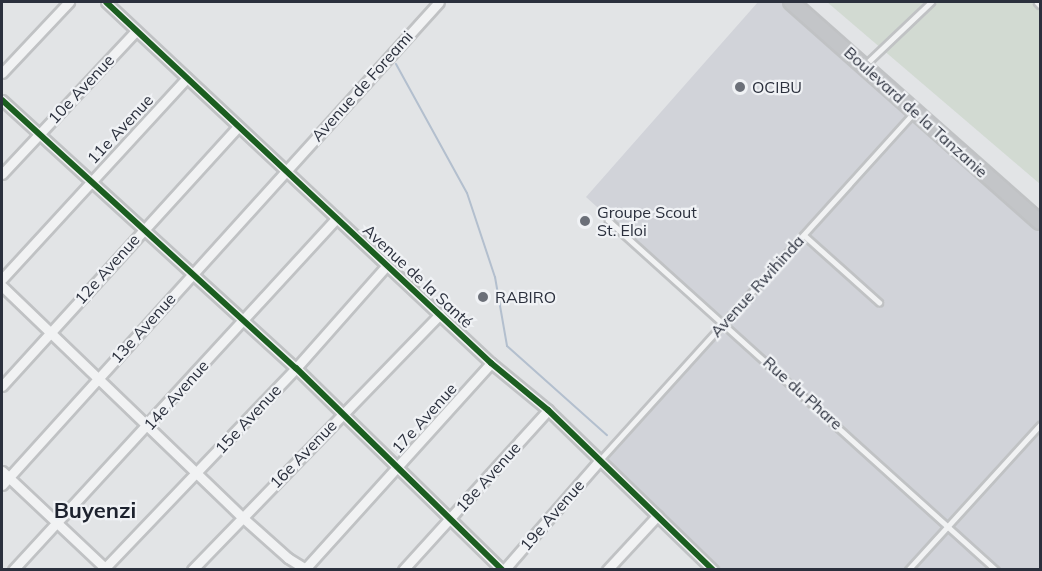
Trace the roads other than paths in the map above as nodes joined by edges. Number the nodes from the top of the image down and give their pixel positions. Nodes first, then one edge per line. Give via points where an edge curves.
1 (69, 2) edge
2 (106, 2) edge
3 (439, 2) edge
4 (791, 2) edge
5 (931, 2) edge
6 (1037, 2) edge
7 (1041, 5) edge
8 (136, 31) junction
9 (864, 66) junction
10 (2, 73) edge
11 (187, 78) junction
12 (2, 100) edge
13 (914, 113) junction
14 (238, 126) junction
15 (39, 135) junction
16 (285, 171) junction
17 (2, 174) edge
18 (89, 182) junction
19 (337, 218) junction
20 (608, 220) dead end
21 (1041, 222) edge
22 (142, 229) junction
23 (804, 235) junction
24 (387, 265) junction
25 (190, 275) junction
26 (2, 279) edge
27 (2, 286) edge
28 (879, 302) dead end
29 (440, 314) junction
30 (243, 321) junction
31 (725, 323) junction
32 (51, 332) junction
33 (491, 363) junction
34 (296, 368) junction
35 (98, 378) junction
36 (2, 386) edge
37 (548, 410) junction
38 (343, 414) junction
39 (1041, 425) edge
40 (147, 427) junction
41 (600, 460) junction
42 (398, 467) junction
43 (197, 473) junction
44 (5, 474) edge
45 (2, 485) edge
46 (657, 516) junction
47 (242, 517) junction
48 (450, 520) junction
49 (57, 522) junction
50 (948, 524) junction
51 (105, 569) edge
52 (306, 569) edge
53 (712, 569) edge
54 (13, 570) edge
55 (192, 570) edge
56 (403, 570) edge
57 (503, 570) edge
58 (607, 570) edge
59 (908, 570) edge
60 (996, 570) edge

1 - 10 street
2 - 8 street, Avenue de la Santé
3 - 16 street, Avenue de Foreami
4 - 9 street, Boulevard de la Tanzanie
5 - 9 lane
6 - 7 lane
8 - 11 street, Avenue de la Santé
8 - 15 street, 10e Avenue
9 - 13 street, Boulevard de la Tanzanie
11 - 14 street, Avenue de la Santé
11 - 18 street, 11e Avenue
12 - 15 street
13 - 21 street, Boulevard de la Tanzanie
13 - 23 lane, Avenue Rwihinda
14 - 16 street, Avenue de la Santé
14 - 22 street, 12e Avenue
15 - 17 street, 10e Avenue
15 - 18 street
16 - 19 street, Avenue de la Santé
16 - 25 street, 13e Avenue
18 - 22 street
18 - 26 street, 11e Avenue
19 - 24 street, Avenue de la Santé
19 - 30 street, 14e Avenue
20 - 31 lane, Rue du Phare
22 - 25 street
22 - 32 street, 12e Avenue
23 - 28 lane
23 - 31 lane, Avenue Rwihinda
24 - 29 street, Avenue de la Santé
24 - 34 street, 15e Avenue
25 - 30 street
25 - 35 street, 13e Avenue
27 - 32 street
29 - 33 street, Avenue de la Santé
29 - 38 street, 16e Avenue
30 - 34 street
30 - 40 street, 14e Avenue
31 - 41 lane, Avenue Rwihinda
31 - 50 lane, Rue du Phare
32 - 35 street
32 - 36 street, 12e Avenue
33 - 37 street, Avenue de la Santé
33 - 42 street, 17e Avenue
34 - 38 street
34 - 43 street, 15e Avenue
35 - 40 street
35 - 44 street, 13e Avenue
37 - 41 street, Avenue de la Santé
37 - 48 street, 18e Avenue
38 - 42 street
38 - 47 street, 16e Avenue
39 - 50 lane
40 - 43 street
40 - 49 street, 14e Avenue
41 - 46 street, Avenue de la Santé
41 - 57 street, 19e Avenue
42 - 48 street
42 - 52 street, 17e Avenue
43 - 47 street
43 - 51 street, 15e Avenue
44 - 45 street, 13e Avenue
44 - 49 street
46 - 53 street, Avenue de la Santé
46 - 58 street
47 - 52 street
47 - 55 street, 16e Avenue
48 - 56 street, 18e Avenue
48 - 57 street
49 - 51 street
49 - 54 street, 14e Avenue
50 - 59 lane
50 - 60 lane, Rue du Phare

